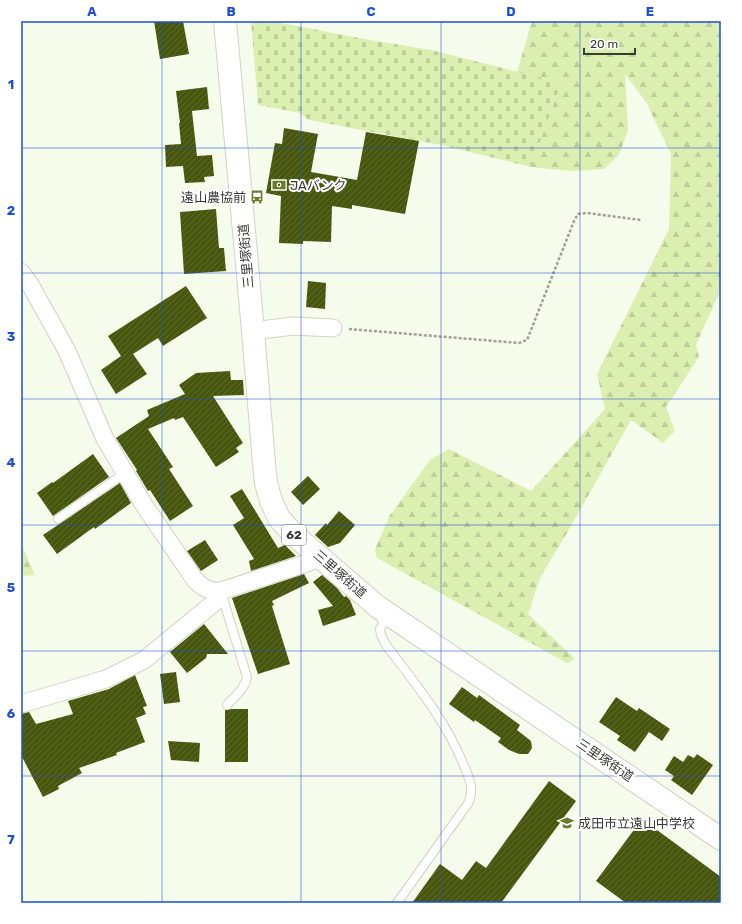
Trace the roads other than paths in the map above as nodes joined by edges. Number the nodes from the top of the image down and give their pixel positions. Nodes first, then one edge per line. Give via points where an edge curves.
1 (225, 21) edge
2 (21, 272) edge
3 (333, 328) road end
4 (253, 331) junction
5 (125, 473) junction
6 (58, 519) dead end
7 (320, 557) junction
8 (221, 591) junction
9 (378, 607) junction
10 (21, 704) edge
11 (227, 705) dead end
12 (720, 836) edge
13 (397, 903) edge

1 - 4 main road, 三里塚街道 / 62
2 - 5 street via 67,351 105,440
3 - 4 street via 293,326
4 - 7 main road, 三里塚街道 / 62 via 266,483 271,501 279,518 292,534
5 - 6 lane
5 - 8 street via 195,580 214,592
7 - 8 street
7 - 9 main road, 三里塚街道 / 62
8 - 10 street via 215,602 144,660 106,679
8 - 11 lane via 247,677 243,688
9 - 12 main road, 三里塚街道 / 62
9 - 13 lane via 383,624 380,628 381,635 386,645 436,712 459,754 471,785 469,802

